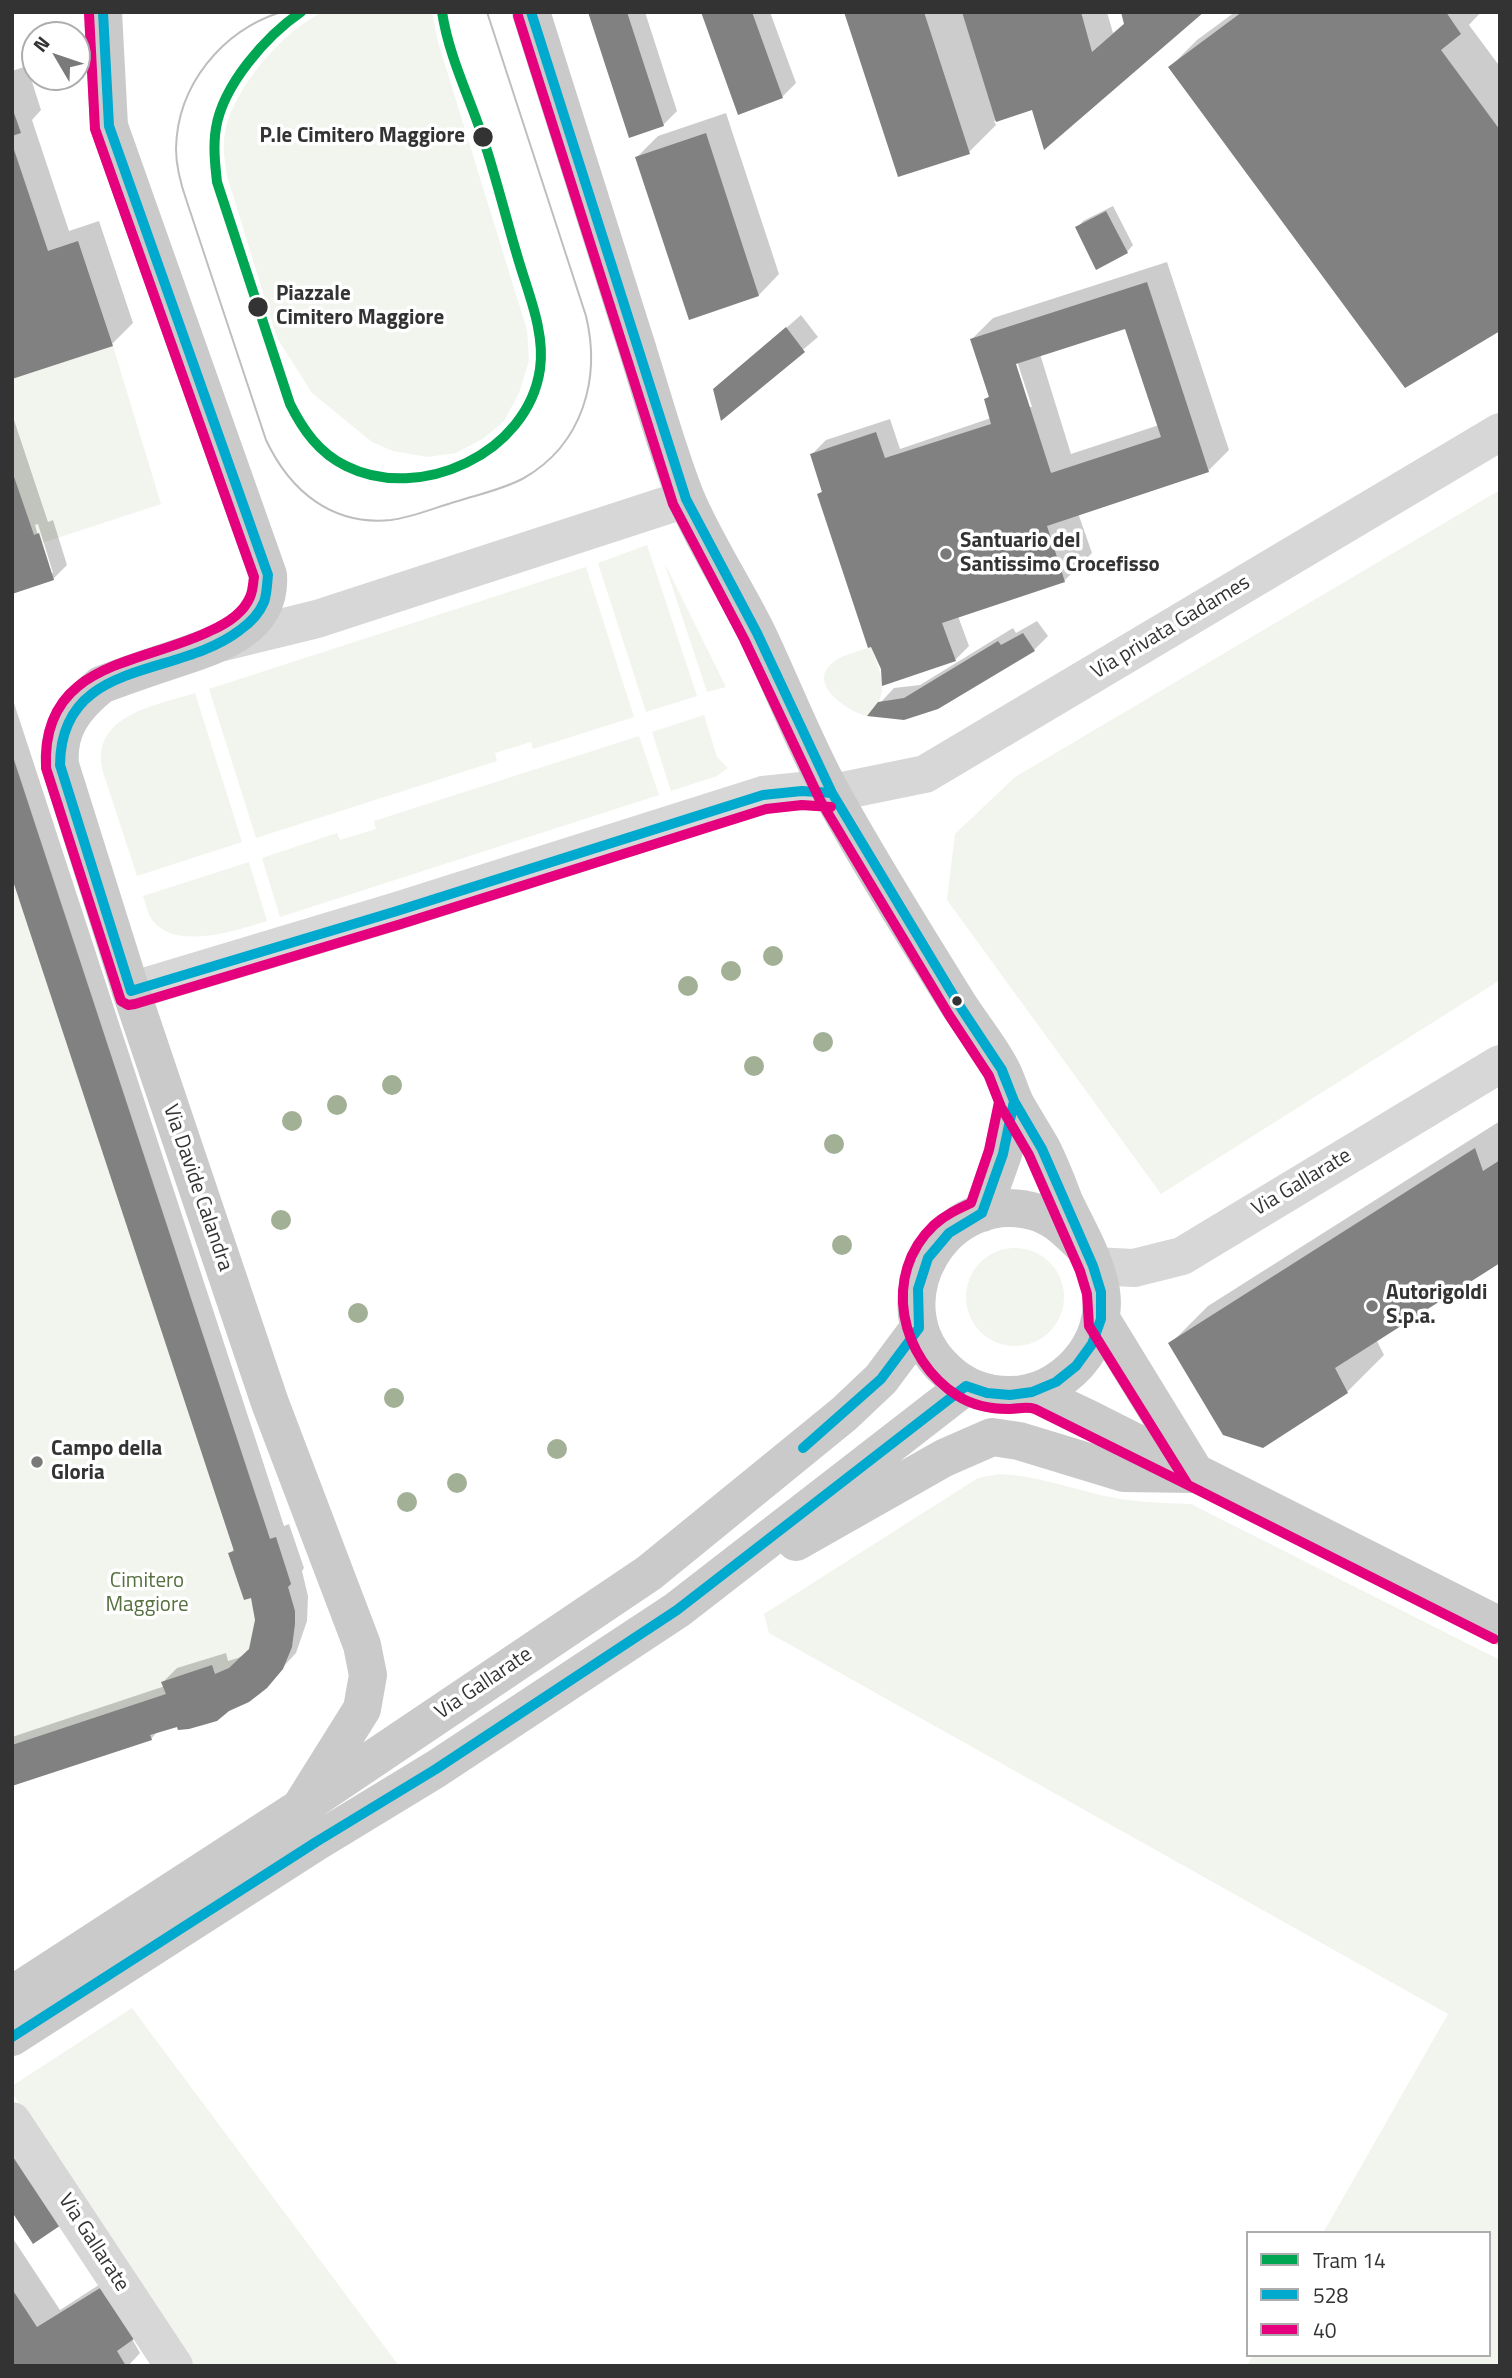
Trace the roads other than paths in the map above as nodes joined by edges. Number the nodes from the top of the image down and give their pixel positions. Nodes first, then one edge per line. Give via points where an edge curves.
1 (103, 12) edge
2 (531, 12) edge
3 (1500, 432) edge
4 (686, 499) junction
5 (223, 642) junction
6 (832, 793) junction
7 (131, 991) junction
8 (1500, 1064) edge
9 (1014, 1101) junction
10 (982, 1213) junction
11 (1089, 1257) junction
12 (1101, 1319) junction
13 (919, 1328) junction
14 (967, 1386) junction
15 (1032, 1392) junction
16 (1196, 1474) junction
17 (677, 1610) junction
18 (1500, 1626) edge
19 (299, 1808) junction
20 (12, 1995) edge
21 (12, 2037) edge
22 (12, 2121) edge
23 (174, 2366) edge

1 - 5 main road via 109,127 268,575 269,589 258,614
2 - 4 main road
3 - 6 street, Via privata Gadames via 925,774
4 - 5 street via 317,619
4 - 6 main road via 757,633
5 - 7 main road, Via Davide Calandra via 101,685 74,711 59,748 60,765
6 - 7 street via 763,795
6 - 9 main road via 1002,1070
7 - 19 main road, Via Davide Calandra via 270,1403 366,1665 362,1709
8 - 11 street, Via Gallarate via 1182,1256 1135,1268
9 - 10 main road via 1003,1154
9 - 11 main road via 1042,1149
10 - 11 main road via 1010,1209 1039,1213 1064,1227
10 - 13 main road via 941,1238 927,1258 918,1280
11 - 12 main road via 1101,1292
12 - 15 main road via 1092,1344 1076,1366 1056,1382
12 - 16 main road
13 - 14 main road via 946,1371
13 - 19 main road, Via Gallarate via 881,1379 844,1414 649,1573
14 - 15 main road via 987,1393
14 - 17 main road, Via Gallarate
15 - 16 main road
16 - 17 main road via 1124,1473 992,1437 944,1458
16 - 18 main road
17 - 21 main road, Via Gallarate via 436,1769
19 - 20 main road, Via Gallarate
22 - 23 street, Via Gallarate

